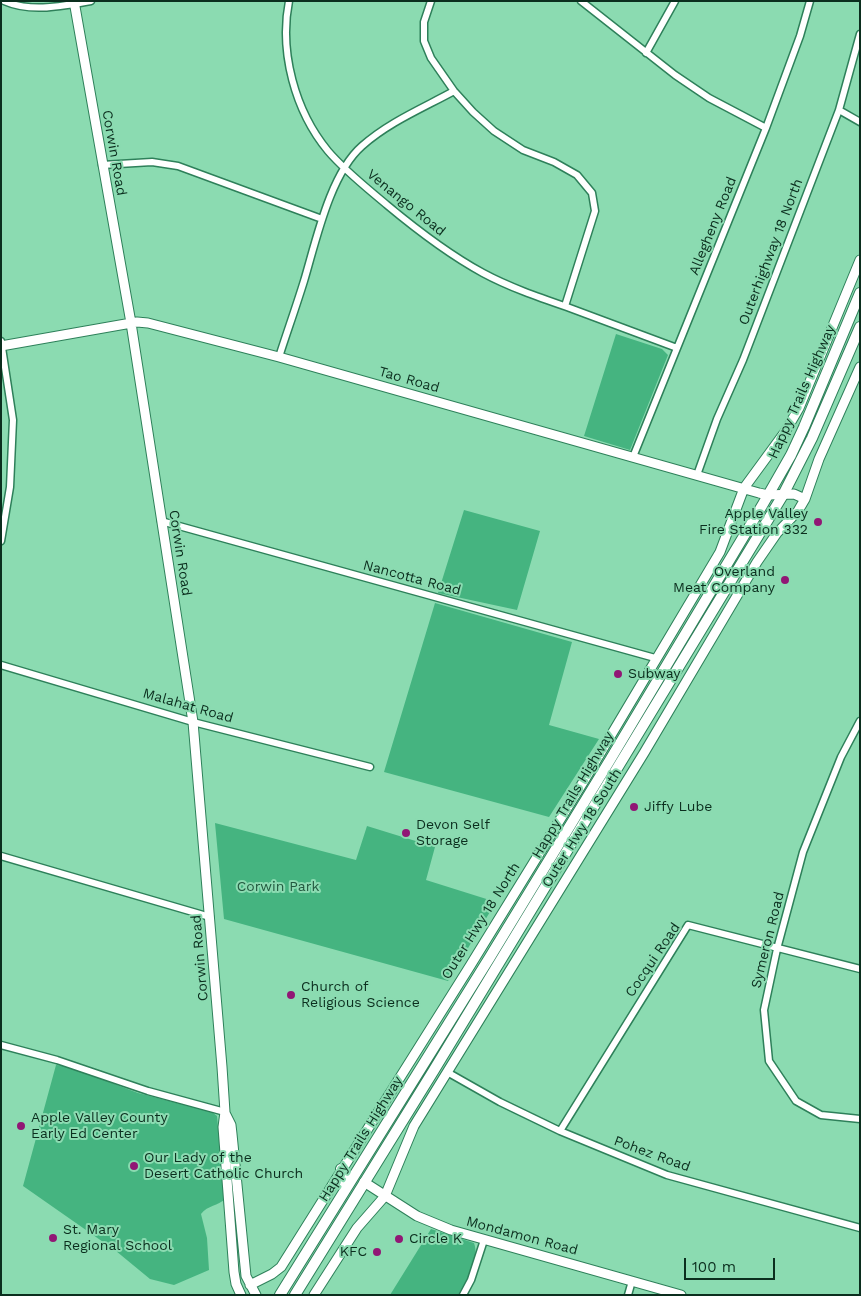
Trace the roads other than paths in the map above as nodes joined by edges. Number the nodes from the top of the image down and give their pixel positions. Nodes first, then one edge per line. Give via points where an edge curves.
1 (4, 1) edge
2 (91, 1) edge
3 (289, 1) edge
4 (431, 1) edge
5 (582, 1) edge
6 (675, 1) edge
7 (810, 1) edge
8 (74, 3) edge
9 (860, 34) edge
10 (646, 53) junction
11 (454, 91) junction
12 (839, 110) junction
13 (860, 122) edge
14 (766, 128) junction
15 (102, 165) junction
16 (345, 168) junction
17 (322, 219) junction
18 (860, 260) edge
19 (860, 293) edge
20 (565, 306) junction
21 (131, 323) junction
22 (860, 326) edge
23 (2, 344) edge
24 (677, 348) junction
25 (279, 357) junction
26 (860, 367) edge
27 (633, 457) junction
28 (697, 475) junction
29 (744, 488) junction
30 (768, 495) junction
31 (783, 495) junction
32 (805, 499) junction
33 (161, 521) junction
34 (1, 541) edge
35 (655, 658) junction
36 (1, 665) edge
37 (860, 721) edge
38 (193, 722) junction
39 (370, 767) dead end
40 (1, 856) edge
41 (210, 917) junction
42 (777, 949) junction
43 (860, 970) edge
44 (1, 1045) edge
45 (448, 1072) junction
46 (225, 1112) junction
47 (860, 1119) edge
48 (389, 1120) junction
49 (560, 1131) junction
50 (341, 1169) junction
51 (364, 1182) junction
52 (346, 1189) junction
53 (385, 1196) junction
54 (860, 1228) edge
55 (484, 1240) junction
56 (632, 1281) junction
57 (250, 1285) junction
58 (241, 1295) edge
59 (256, 1295) edge
60 (280, 1295) edge
61 (295, 1295) edge
62 (314, 1295) edge
63 (463, 1295) edge
64 (628, 1295) edge
65 (681, 1295) edge

1 - 8 street via 37,9
2 - 8 street
3 - 16 street, Venango Road via 286,34 296,94 327,150
4 - 11 street via 424,22 424,41 431,58
5 - 10 street
6 - 10 street
7 - 14 street, Allegheny Road
8 - 15 street, Corwin Road
9 - 12 street, Outerhighway 18 North
10 - 14 street via 709,98
11 - 16 street via 386,128 361,147
11 - 20 street via 494,131 523,150 577,175 592,193 595,211
12 - 13 street
12 - 28 street, Outerhighway 18 North
14 - 24 street, Allegheny Road
15 - 17 street via 152,162 178,166
15 - 21 street, Corwin Road
16 - 17 street
16 - 20 street, Venango Road via 423,236 482,272
17 - 25 street
18 - 29 street, Outer Hwy 18 North via 799,408
19 - 30 main road, Happy Trails Highway via 804,427
20 - 24 street, Venango Road
21 - 23 street, Tao Road
21 - 25 street, Tao Road via 148,323
21 - 33 street, Corwin Road
22 - 31 main road, Happy Trails Highway via 812,438
23 - 34 street via 13,420 10,487
24 - 27 street, Allegheny Road
25 - 27 street, Tao Road
26 - 32 street, Outer Hwy 18 South
27 - 28 street, Tao Road
28 - 29 street, Tao Road
29 - 30 street, Tao Road
29 - 35 street, Outer Hwy 18 North via 720,552
30 - 31 street, Tao Road
30 - 48 main road, Happy Trails Highway
31 - 32 street, Tao Road via 794,494
31 - 51 main road, Happy Trails Highway
32 - 45 street, Outer Hwy 18 South via 761,554 642,756
33 - 35 street, Nancotta Road
33 - 38 street, Corwin Road
35 - 50 street, Outer Hwy 18 North via 485,942
36 - 38 street, Malahat Road
37 - 42 street, Symeron Road via 841,757 803,852
38 - 39 street, Malahat Road
38 - 41 street, Corwin Road
40 - 41 street
41 - 46 street, Corwin Road
42 - 43 street, Cocqui Road
42 - 47 street, Symeron Road via 764,1010 769,1061 796,1101 821,1116
42 - 49 street, Cocqui Road via 688,925
44 - 46 street
45 - 49 street, Pohez Road
45 - 53 street, Outer Hwy 18 South via 414,1126
46 - 57 street, Corwin Road via 231,1126 245,1268
46 - 58 street, Corwin Road via 223,1127 234,1272
48 - 51 main road via 362,1171
48 - 52 main road, Happy Trails Highway
49 - 54 street, Pohez Road via 667,1175
50 - 52 main road
50 - 57 street, Outer Hwy 18 North via 281,1267
51 - 53 street, Mondamon Road
51 - 61 main road, Happy Trails Highway
52 - 60 main road, Happy Trails Highway
53 - 55 street, Mondamon Road via 441,1227
53 - 62 street, Outer Hwy 18 South via 357,1228
55 - 56 street, Mondamon Road
55 - 63 street
56 - 64 street
56 - 65 street, Mondamon Road
57 - 59 street, Corwin Road

